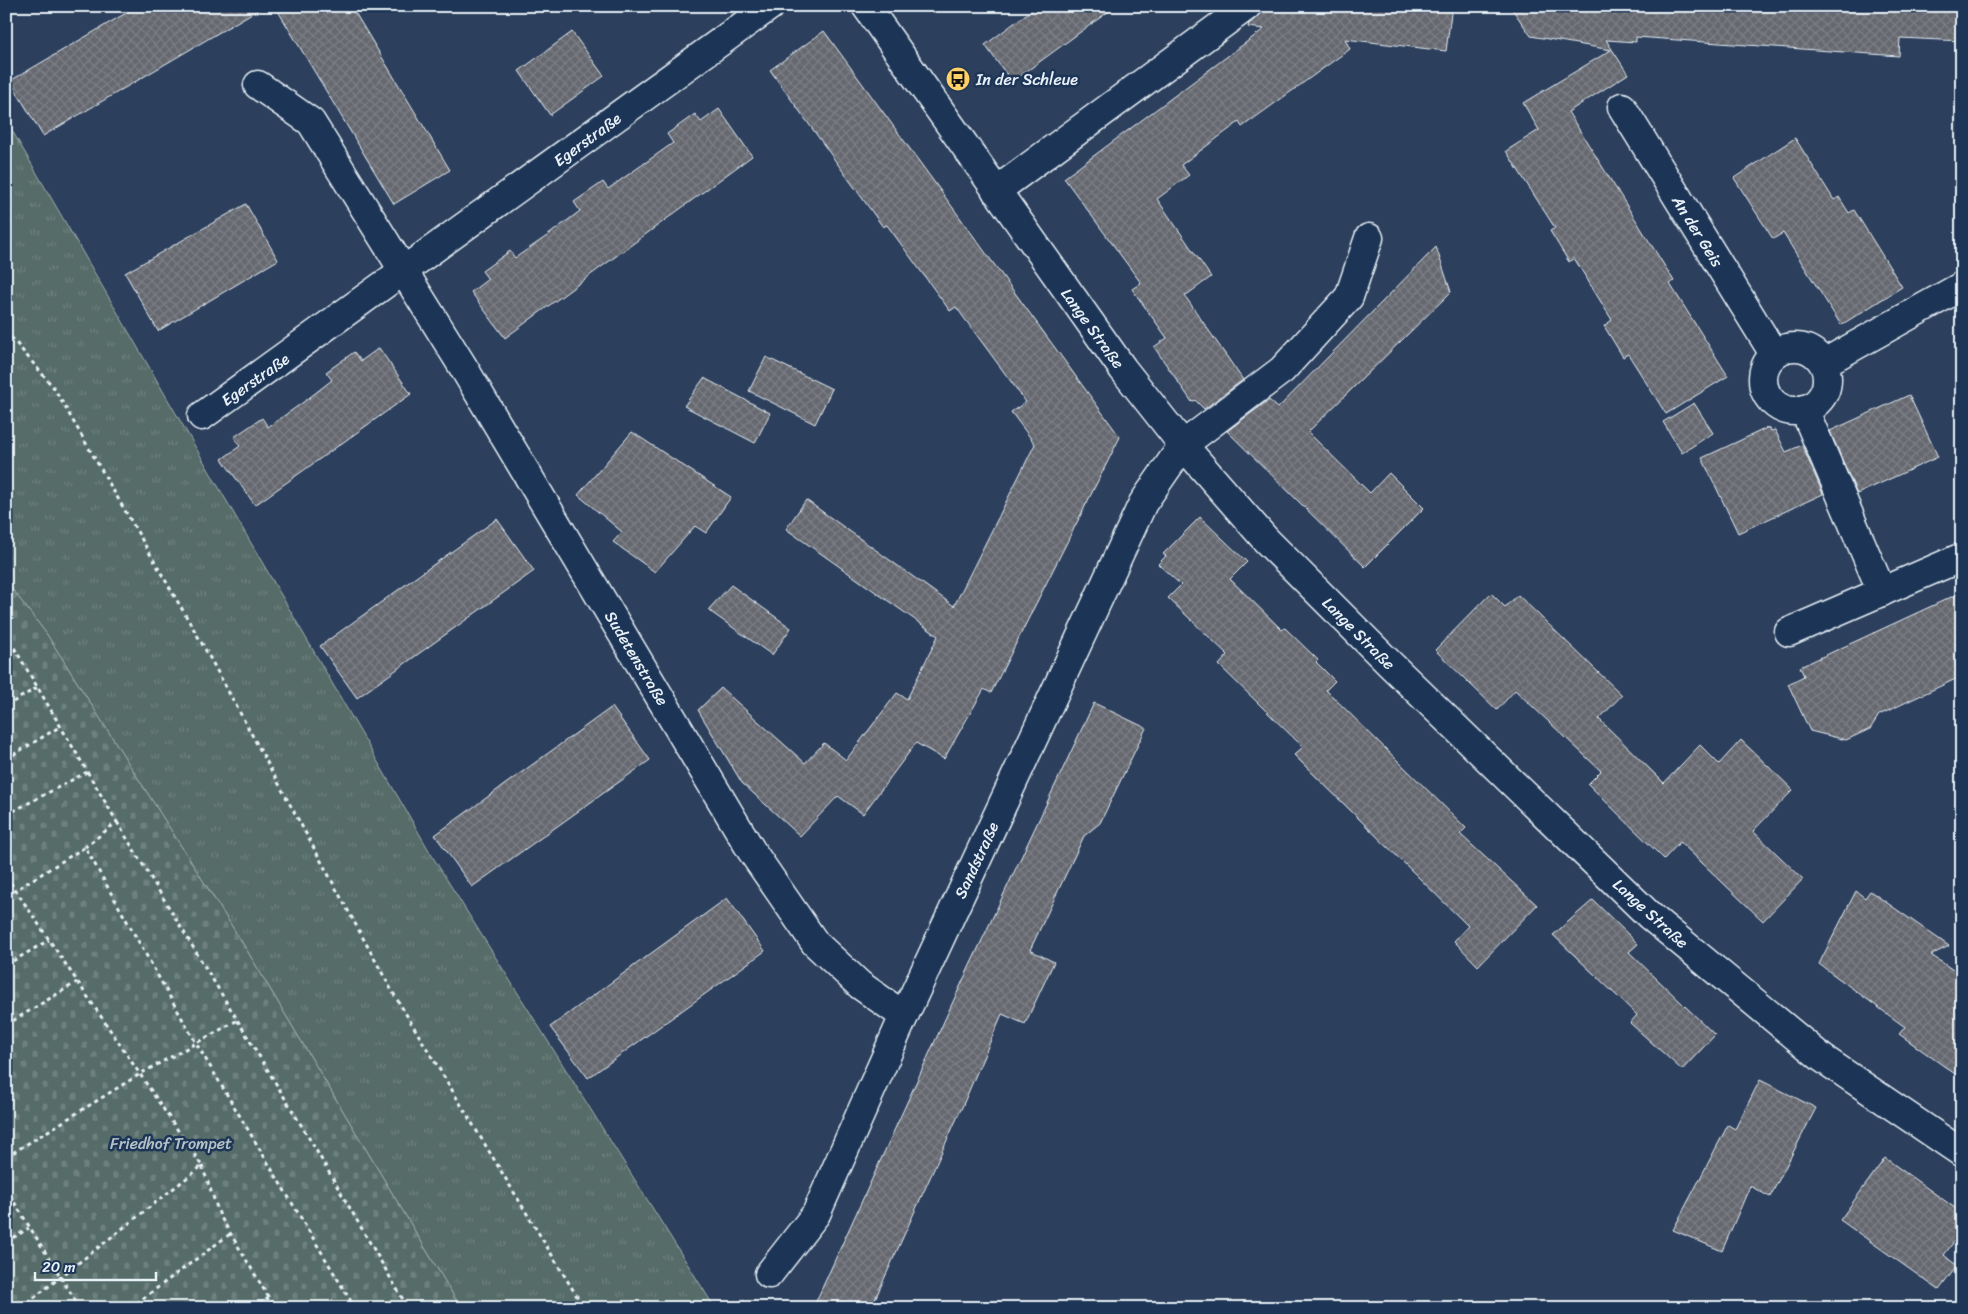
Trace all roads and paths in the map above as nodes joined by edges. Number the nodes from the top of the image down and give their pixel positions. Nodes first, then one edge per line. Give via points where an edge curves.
1 (770, 6) edge
2 (866, 6) edge
3 (1246, 6) edge
4 (258, 85) dead end
5 (1622, 107) dead end
6 (996, 191) junction
7 (1368, 238) dead end
8 (405, 272) junction
9 (1962, 286) edge
10 (6, 331) edge
11 (1774, 354) junction
12 (1824, 364) junction
13 (1804, 409) junction
14 (202, 416) dead end
15 (1183, 445) junction
16 (1962, 557) edge
17 (1882, 592) junction
18 (1789, 632) dead end
19 (6, 634) edge
20 (16, 649) junction
21 (6, 655) edge
22 (38, 687) junction
23 (6, 706) edge
24 (61, 726) junction
25 (6, 759) edge
26 (87, 772) junction
27 (6, 815) edge
28 (117, 822) junction
29 (85, 847) junction
30 (6, 876) edge
31 (15, 891) junction
32 (6, 896) edge
33 (49, 940) junction
34 (6, 965) edge
35 (77, 982) junction
36 (904, 1016) junction
37 (238, 1020) junction
38 (6, 1025) edge
39 (196, 1043) junction
40 (140, 1074) junction
41 (1962, 1153) edge
42 (6, 1157) edge
43 (202, 1166) junction
44 (6, 1189) edge
45 (30, 1228) junction
46 (231, 1234) junction
47 (6, 1242) edge
48 (769, 1274) dead end
49 (60, 1278) junction
50 (269, 1298) junction
51 (21, 1308) edge
52 (80, 1308) edge
53 (130, 1308) edge
54 (252, 1308) edge
55 (275, 1308) edge
56 (355, 1308) edge
57 (408, 1308) edge
58 (584, 1308) edge

1 - 8 street, Egerstraße
2 - 6 street, Lange Straße
3 - 6 street
4 - 8 street via 312,122
5 - 11 street, An der Geis
6 - 15 street, Lange Straße via 1123,370
7 - 15 street, Sandstraße via 1349,297 1282,370
8 - 14 street, Egerstraße
8 - 36 street, Sudetenstraße via 756,858 815,943 860,985
9 - 12 street
10 - 58 path via 54,388 204,647 392,991
11 - 12 street via 1792,347 1805,348 1815,353
11 - 13 street via 1765,370 1767,394 1787,410
12 - 13 street via 1826,388 1821,398
13 - 17 street
15 - 36 street, Sandstraße via 1142,503
15 - 41 street, Lange Straße via 1266,540 1650,916 1822,1058
16 - 17 street
17 - 18 street
19 - 20 path
20 - 21 path
20 - 22 path
22 - 23 path
22 - 24 path
24 - 25 path
24 - 26 path
26 - 27 path
26 - 28 path
28 - 29 path
28 - 37 path
29 - 31 path
29 - 39 path
30 - 31 path
31 - 32 path
31 - 33 path
33 - 34 path
33 - 35 path
35 - 38 path
35 - 40 path
36 - 48 street, Sandstraße via 816,1214
37 - 39 path
37 - 57 path
39 - 40 path
39 - 56 path
40 - 42 path
40 - 43 path
43 - 46 path via 220,1216
43 - 49 path
44 - 45 path
45 - 47 path
45 - 49 path
46 - 50 path
46 - 53 path
49 - 51 path
49 - 52 path
50 - 54 path
50 - 55 path

